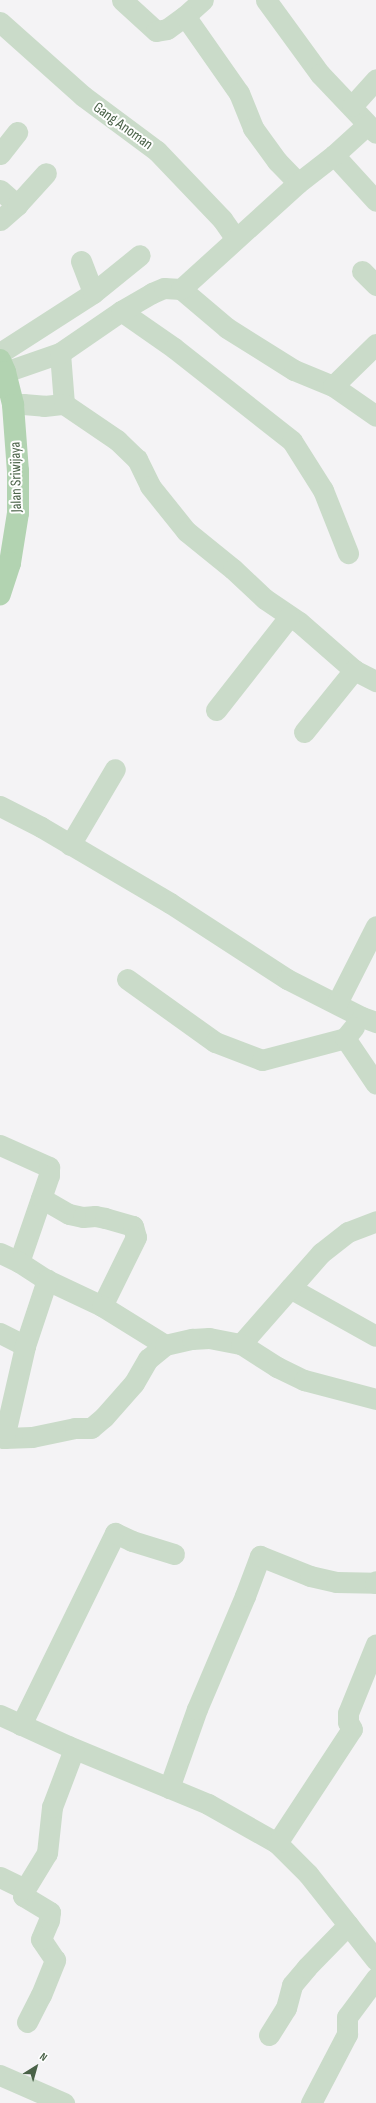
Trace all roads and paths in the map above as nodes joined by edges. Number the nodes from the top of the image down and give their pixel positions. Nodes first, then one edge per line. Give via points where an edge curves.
1 (122, 0) edge
2 (203, 0) edge
3 (266, 0) edge
4 (185, 16) junction
5 (0, 22) edge
6 (376, 79) edge
7 (352, 106) junction
8 (372, 129) edge
9 (17, 132) dead end
10 (0, 154) edge
11 (334, 155) junction
12 (46, 173) dead end
13 (298, 183) junction
14 (0, 190) edge
15 (376, 202) edge
16 (17, 205) junction
17 (0, 220) edge
18 (236, 239) junction
19 (140, 255) dead end
20 (81, 261) dead end
21 (181, 288) junction
22 (94, 293) junction
23 (121, 311) junction
24 (376, 344) edge
25 (60, 353) junction
26 (2, 362) edge
27 (333, 386) junction
28 (18, 404) junction
29 (54, 405) junction
30 (376, 416) edge
31 (348, 553) dead end
32 (0, 594) edge
33 (289, 617) junction
34 (354, 670) junction
35 (376, 681) edge
36 (216, 710) dead end
37 (304, 732) dead end
38 (115, 769) dead end
39 (0, 806) edge
40 (70, 845) junction
41 (376, 926) edge
42 (127, 979) dead end
43 (337, 1003) junction
44 (369, 1019) edge
45 (345, 1038) junction
46 (376, 1084) edge
47 (0, 1145) edge
48 (41, 1198) junction
49 (376, 1221) edge
50 (0, 1253) edge
51 (19, 1262) junction
52 (47, 1280) junction
53 (290, 1288) junction
54 (102, 1306) junction
55 (0, 1333) edge
56 (376, 1336) edge
57 (241, 1344) junction
58 (165, 1345) junction
59 (25, 1346) junction
60 (376, 1399) edge
61 (2, 1438) edge
62 (174, 1554) dead end
63 (376, 1583) edge
64 (376, 1644) edge
65 (0, 1715) edge
66 (22, 1725) junction
67 (74, 1749) junction
68 (169, 1788) junction
69 (277, 1843) junction
70 (0, 1877) edge
71 (25, 1889) junction
72 (348, 1925) junction
73 (376, 1960) edge
74 (376, 1978) edge
75 (27, 2022) dead end
76 (269, 2035) dead end
77 (0, 2075) edge
78 (34, 2097) edge
79 (64, 2103) edge
80 (311, 2103) edge

1 - 4 street via 156,31 167,28
2 - 4 street
3 - 7 street via 320,74
4 - 13 street via 238,93 253,128 277,161
5 - 18 street, Gang Anoman via 83,96 157,151 222,219
6 - 7 street
7 - 8 street
8 - 11 street
9 - 10 street
11 - 13 street
11 - 15 street
12 - 16 street
13 - 18 street
14 - 16 street
16 - 17 street
18 - 21 street
19 - 22 street
20 - 22 street
21 - 23 street via 164,288
21 - 27 street via 227,328 294,370
22 - 26 street
23 - 25 street
23 - 31 street via 174,348 292,441 323,490
24 - 27 street
25 - 26 street
25 - 29 street
26 - 28 main road, Jalan Sriwijaya
27 - 30 street
28 - 29 street
28 - 32 main road, Jalan Sriwijaya via 18,513 10,563
29 - 33 street via 117,440 137,459 150,486 186,531
33 - 34 street via 326,644
33 - 36 street
34 - 35 street
34 - 37 street
38 - 40 street
39 - 40 street
40 - 43 street via 287,978
41 - 43 street
42 - 45 street via 215,1042 262,1060
43 - 44 street
44 - 45 street
45 - 46 street
47 - 48 street via 48,1166 49,1175
48 - 51 street
48 - 54 street via 69,1214 95,1216 133,1226 136,1237
49 - 53 street via 348,1232 322,1253
50 - 51 street
51 - 52 street
52 - 54 street
52 - 59 street
53 - 56 street
53 - 57 street
54 - 58 street
55 - 59 street
57 - 58 street via 209,1338
57 - 60 street via 277,1367 304,1380
58 - 61 street via 148,1359 134,1383 91,1428 75,1428 32,1437
59 - 61 street
62 - 66 street via 115,1533
63 - 68 street via 336,1582 323,1579 260,1556 197,1709
64 - 69 street via 348,1713 348,1722 352,1729
65 - 66 street
66 - 67 street
67 - 68 street
67 - 71 street via 52,1807 47,1853
68 - 69 street via 208,1804
69 - 72 street via 308,1874
70 - 71 street
71 - 75 street via 23,1896 51,1914 41,1939 55,1960
72 - 73 street
72 - 76 street via 292,1985 286,2008
74 - 80 street via 347,2017 347,2034
77 - 78 street
78 - 79 street

